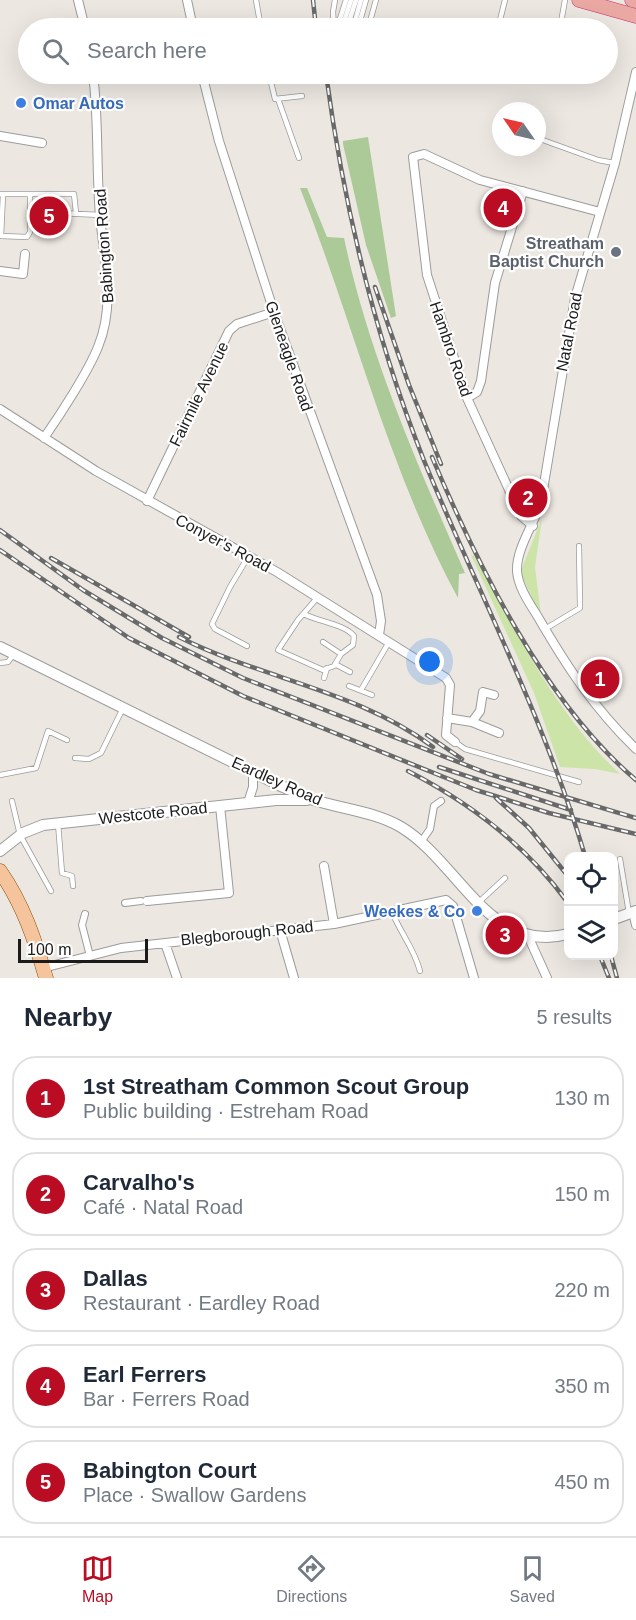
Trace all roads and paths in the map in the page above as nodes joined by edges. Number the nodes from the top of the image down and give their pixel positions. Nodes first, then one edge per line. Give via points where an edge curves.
1 (78, 0) edge
2 (188, 0) edge
3 (256, 0) edge
4 (335, 0) edge
5 (346, 0) edge
6 (351, 0) edge
7 (356, 0) edge
8 (361, 0) edge
9 (366, 0) edge
10 (376, 0) edge
11 (505, 0) edge
12 (565, 0) edge
13 (579, 0) edge
14 (636, 16) edge
15 (82, 18) edge
16 (191, 18) edge
17 (259, 18) edge
18 (334, 18) edge
19 (340, 18) edge
20 (345, 18) edge
21 (351, 18) edge
22 (356, 18) edge
23 (361, 18) edge
24 (371, 18) edge
25 (500, 18) edge
26 (562, 18) edge
27 (636, 72) edge
28 (94, 84) edge
29 (205, 84) edge
30 (271, 84) edge
31 (302, 96) dead end
32 (278, 99) junction
33 (0, 136) edge
34 (546, 141) edge
35 (42, 143) dead end
36 (299, 158) dead end
37 (615, 163) junction
38 (523, 191) junction
39 (1, 194) edge
40 (30, 195) junction
41 (58, 213) dead end
42 (76, 213) junction
43 (600, 213) junction
44 (100, 215) junction
45 (1, 236) edge
46 (26, 254) dead end
47 (0, 271) edge
48 (274, 312) junction
49 (467, 398) junction
50 (0, 409) edge
51 (44, 438) junction
52 (147, 501) junction
53 (533, 526) junction
54 (579, 546) dead end
55 (249, 556) junction
56 (318, 597) junction
57 (304, 614) junction
58 (545, 629) junction
59 (379, 635) junction
60 (323, 642) dead end
61 (389, 642) junction
62 (247, 646) dead end
63 (0, 647) edge
64 (14, 654) junction
65 (341, 654) junction
66 (0, 663) edge
67 (335, 664) junction
68 (327, 668) junction
69 (350, 672) dead end
70 (324, 678) dead end
71 (349, 686) dead end
72 (361, 690) junction
73 (372, 695) dead end
74 (494, 695) dead end
75 (123, 708) junction
76 (447, 718) junction
77 (472, 722) junction
78 (499, 733) dead end
79 (67, 740) dead end
80 (455, 742) joint
81 (636, 749) edge
82 (75, 758) dead end
83 (253, 771) junction
84 (0, 776) edge
85 (579, 782) dead end
86 (314, 800) junction
87 (12, 801) dead end
88 (441, 801) dead end
89 (248, 803) junction
90 (220, 806) junction
91 (58, 823) junction
92 (20, 835) junction
93 (421, 842) junction
94 (0, 851) edge
95 (620, 860) dead end
96 (324, 866) dead end
97 (0, 871) edge
98 (505, 878) dead end
99 (73, 886) dead end
100 (51, 891) dead end
101 (144, 901) joint
102 (479, 902) junction
103 (125, 903) dead end
104 (392, 912) junction
105 (633, 912) edge
106 (85, 914) dead end
107 (618, 918) edge
108 (334, 924) junction
109 (636, 925) edge
110 (280, 930) junction
111 (564, 934) edge
112 (528, 936) junction
113 (165, 943) junction
114 (90, 956) junction
115 (420, 971) dead end
116 (45, 973) edge
117 (177, 978) edge
118 (294, 978) edge
119 (474, 978) edge
120 (547, 978) edge

1 - 15 street
2 - 16 street
3 - 17 lane
4 - 18 lane
5 - 19 lane
6 - 20 lane
7 - 21 lane
8 - 22 lane
9 - 23 lane
10 - 24 lane
11 - 25 lane
12 - 26 lane
13 - 14 highway
27 - 37 street, Natal Road
28 - 44 street, Babington Road
29 - 48 street, Gleneagle Road
30 - 32 lane
31 - 32 lane
32 - 36 lane
33 - 35 street
34 - 37 lane
37 - 43 street, Natal Road
38 - 43 street
38 - 49 street via 495,283 481,381 477,392
38 - 49 street, Hambro Road via 480,180 424,154 413,157 427,275
39 - 40 lane
39 - 45 lane
40 - 42 lane via 74,194
40 - 45 lane via 27,237
41 - 42 lane
42 - 44 lane
43 - 53 street, Natal Road via 575,297 541,502
44 - 51 street, Babington Road via 109,277 108,310 98,348
46 - 47 street via 23,274
48 - 52 street, Fairmile Avenue via 237,324 229,331
48 - 59 street, Gleneagle Road via 377,595
49 - 53 street, Hambro Road via 521,516
50 - 51 street, Conyer's Road
51 - 52 street, Conyer's Road
52 - 55 street, Conyer's Road
53 - 58 street, Natal Road via 522,549 517,574
54 - 58 lane via 580,608
55 - 56 street, Conyer's Road
55 - 62 lane via 212,624
56 - 57 lane
56 - 59 street, Conyer's Road
57 - 65 lane via 352,633 354,643
57 - 68 lane via 278,650
58 - 81 street, Natal Road via 578,684
59 - 61 street, Conyer's Road
60 - 65 lane
61 - 72 lane
61 - 76 street, Conyer's Road via 446,678 450,685
63 - 64 street, Eardley Road
64 - 66 lane via 8,662
64 - 75 street, Eardley Road
65 - 67 lane
67 - 68 lane
67 - 69 lane
68 - 70 lane
71 - 72 lane
72 - 73 lane
74 - 77 street via 483,692 480,711
75 - 82 lane via 101,753 89,759
75 - 83 street, Eardley Road
76 - 77 street
76 - 80 street via 446,735
77 - 78 street
79 - 84 lane via 48,731 36,768
80 - 85 lane via 465,749
83 - 86 street, Eardley Road
83 - 89 street
86 - 89 street, Westcote Road
86 - 93 street, Eardley Road via 399,826
87 - 92 lane
88 - 93 street via 434,806 430,829
89 - 90 street, Westcote Road
90 - 91 street, Westcote Road
90 - 101 street via 229,892
91 - 92 street, Westcote Road
91 - 99 lane via 62,873 72,876
92 - 94 street, Westcote Road
92 - 100 lane
93 - 102 street, Eardley Road
95 - 105 lane
96 - 108 street
97 - 116 main road via 23,911
98 - 102 lane
101 - 103 street
102 - 112 street, Eardley Road via 506,927
104 - 108 street, Blegborough Road
104 - 115 lane via 414,949
104 - 119 street, Blegborough Road via 443,900 451,902
105 - 107 street
105 - 109 street
106 - 114 street via 82,925
108 - 110 street, Blegborough Road
110 - 113 street, Blegborough Road
110 - 118 street
111 - 112 street, Eardley Road
112 - 120 street
113 - 114 street, Blegborough Road
113 - 117 street
114 - 116 street, Blegborough Road

